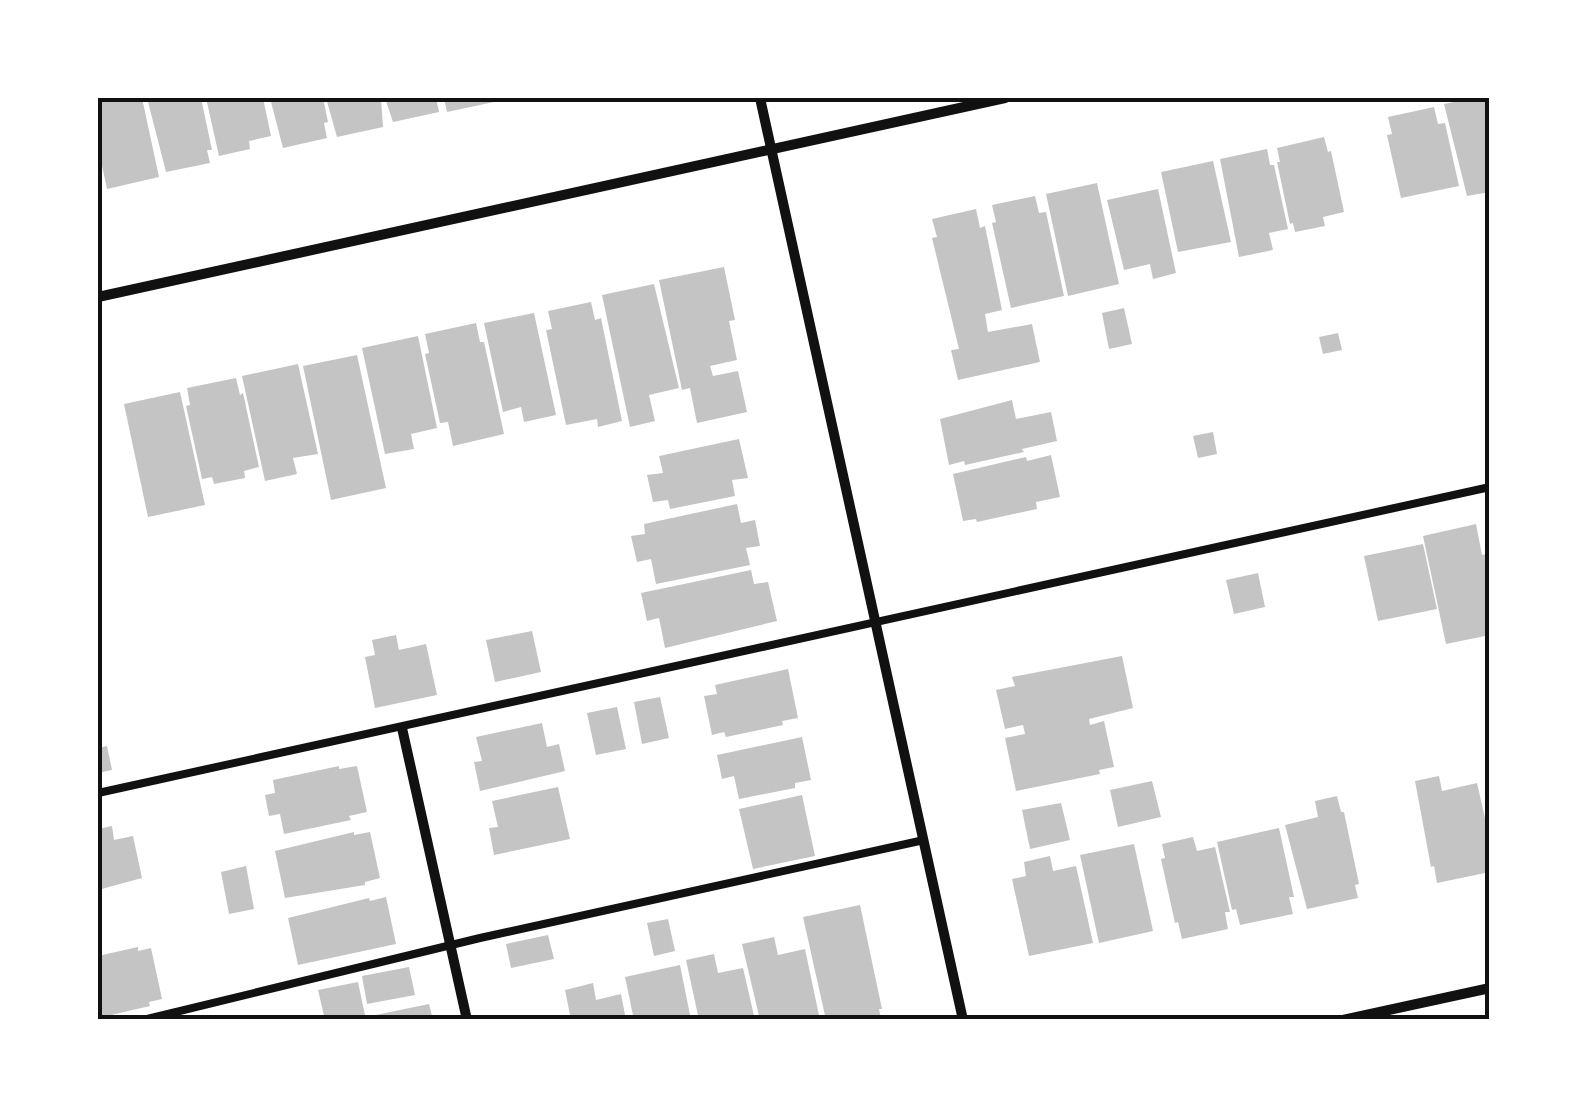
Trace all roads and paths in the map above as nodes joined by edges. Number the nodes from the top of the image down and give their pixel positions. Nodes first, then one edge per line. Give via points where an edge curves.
1 (760, 98) edge
2 (1005, 98) edge
3 (772, 148) junction
4 (98, 297) edge
5 (1490, 487) edge
6 (875, 624) junction
7 (402, 728) junction
8 (98, 793) edge
9 (924, 840) junction
10 (450, 945) junction
11 (1490, 988) edge
12 (143, 1020) edge
13 (467, 1020) edge
14 (963, 1020) edge
15 (1343, 1020) edge

1 - 3 street
2 - 3 street
3 - 4 street
3 - 6 street
5 - 6 lane
6 - 7 lane
6 - 9 street
7 - 8 lane
7 - 10 street
9 - 10 lane
9 - 14 street
10 - 12 lane
10 - 13 street
11 - 15 street

